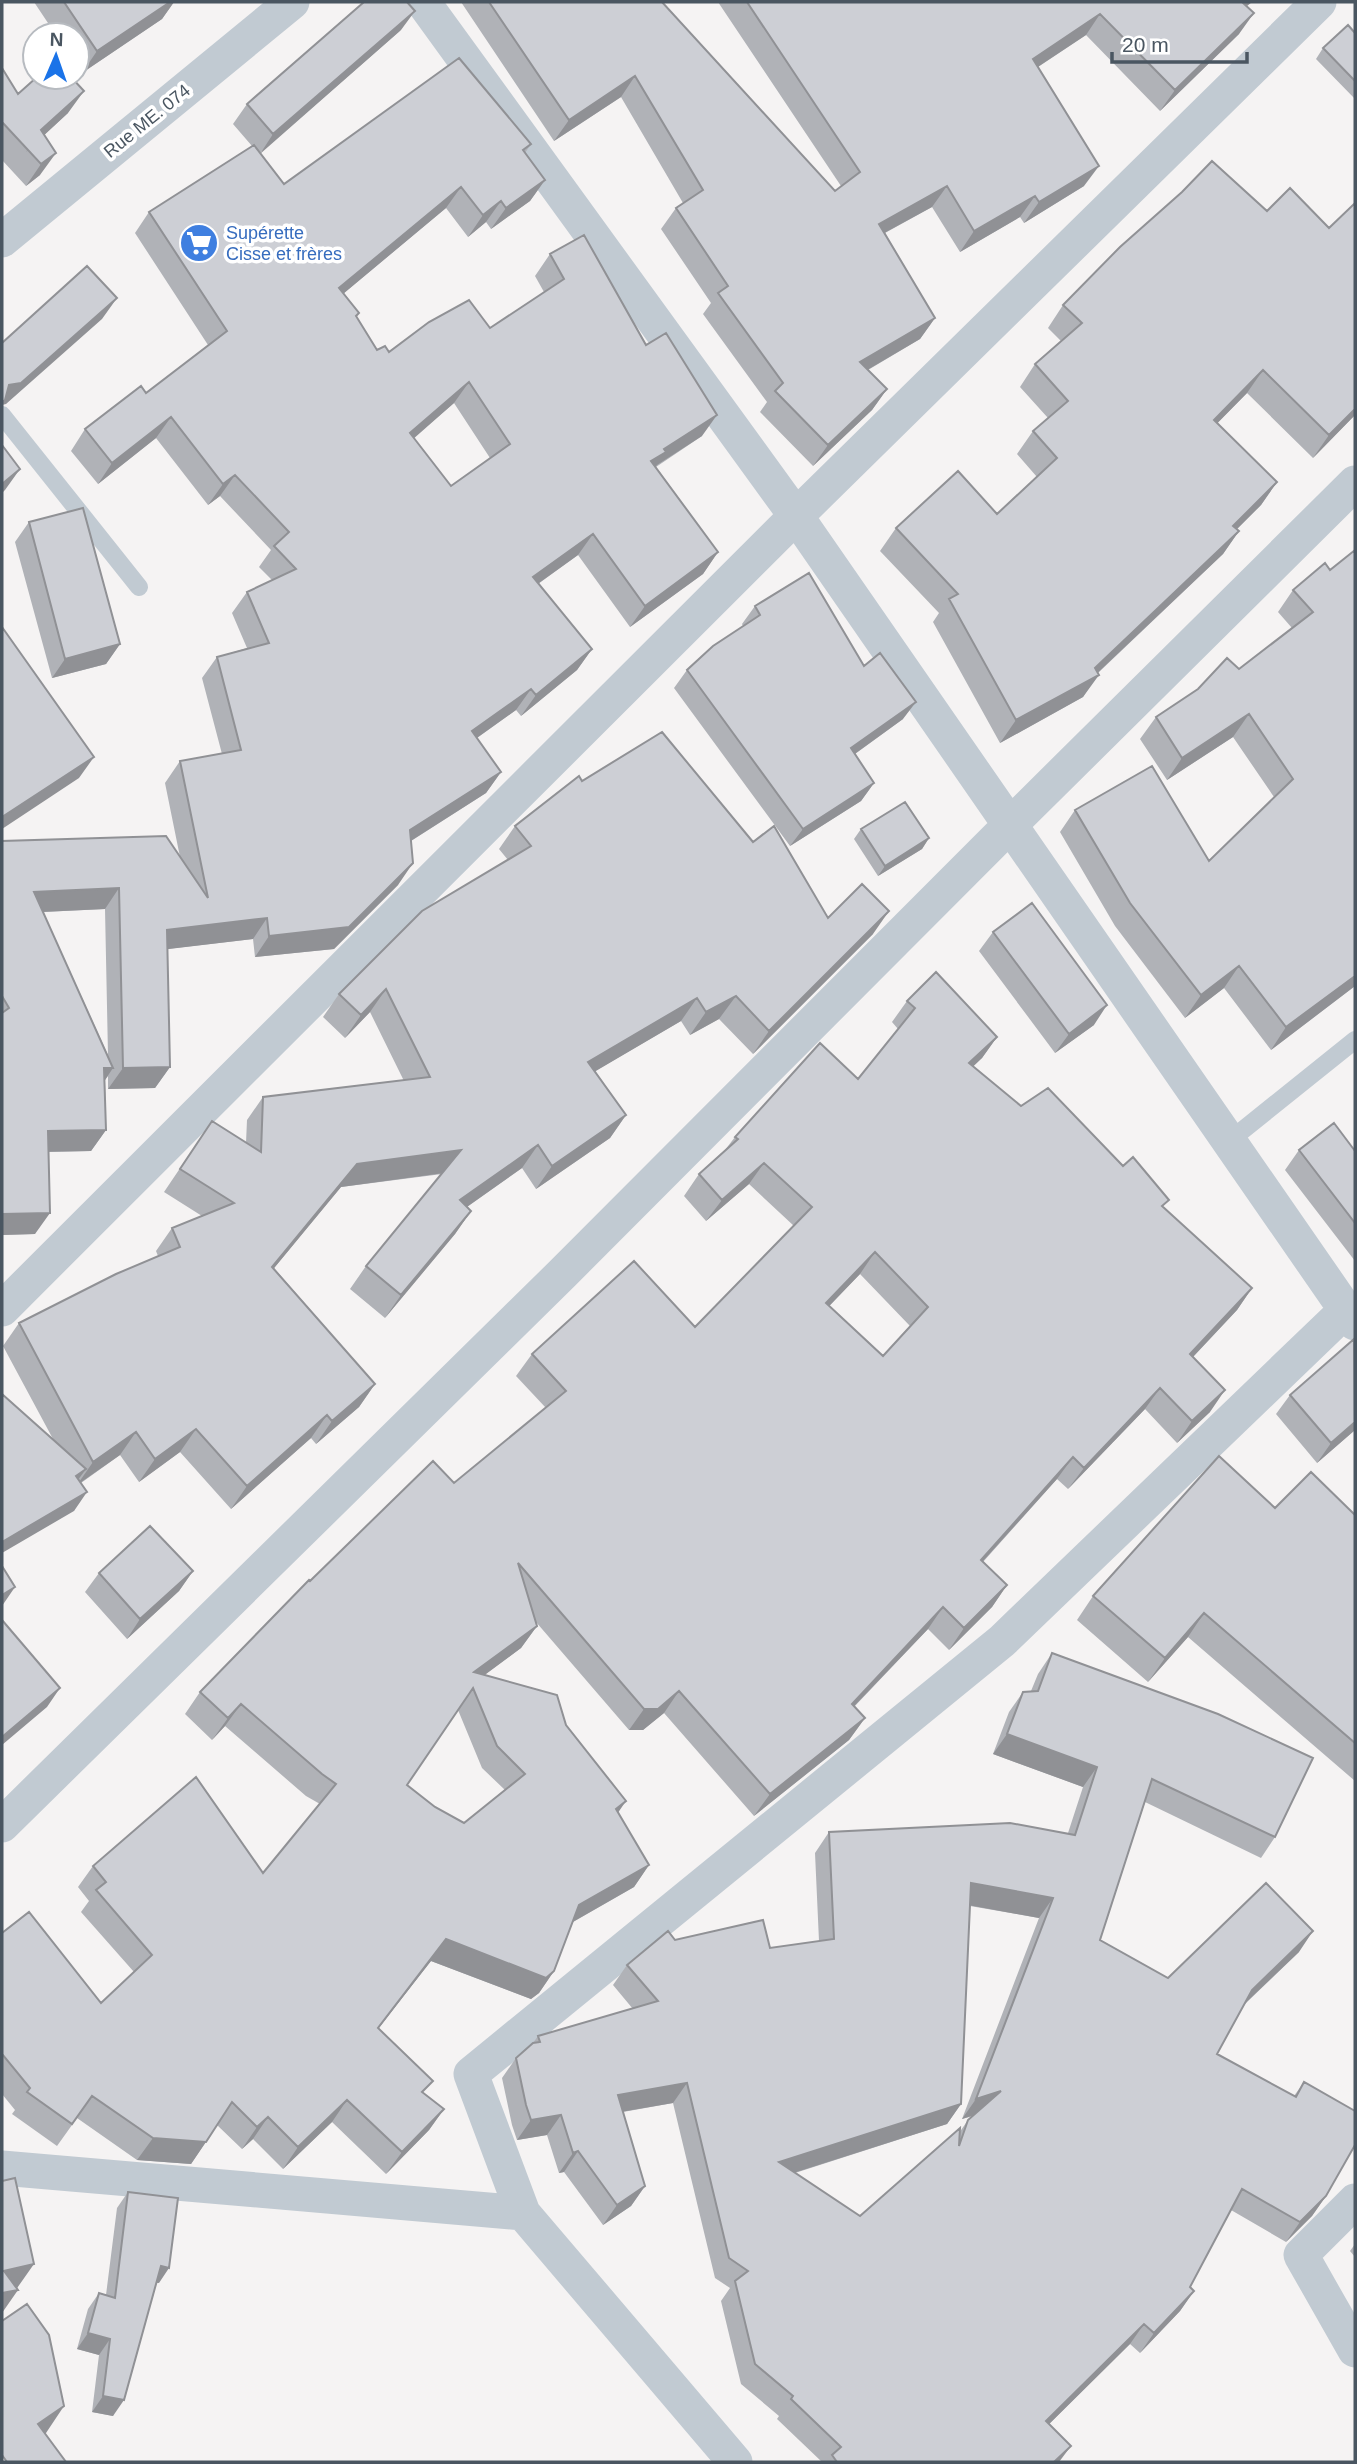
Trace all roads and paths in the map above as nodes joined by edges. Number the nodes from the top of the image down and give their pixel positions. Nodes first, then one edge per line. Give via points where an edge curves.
1 (292, 2) edge
2 (423, 2) edge
3 (1319, 2) edge
4 (2, 240) edge
5 (2, 415) edge
6 (1355, 483) edge
7 (796, 516) junction
8 (138, 587) dead end
9 (1009, 826) junction
10 (1355, 1040) edge
11 (1228, 1142) junction
12 (2, 1308) edge
13 (1350, 1317) edge
14 (2, 1825) edge
15 (2, 2168) edge
16 (1355, 2201) edge
17 (523, 2213) junction
18 (1355, 2350) edge
19 (735, 2462) edge

1 - 4 street, Rue ME. 074
2 - 7 street
3 - 7 street
5 - 8 lane
6 - 9 street
7 - 9 street
7 - 12 street
9 - 11 street
9 - 14 street
10 - 11 lane
11 - 13 street
13 - 17 street via 1002,1641 471,2074
15 - 17 street
16 - 18 street via 1301,2255
17 - 19 street

